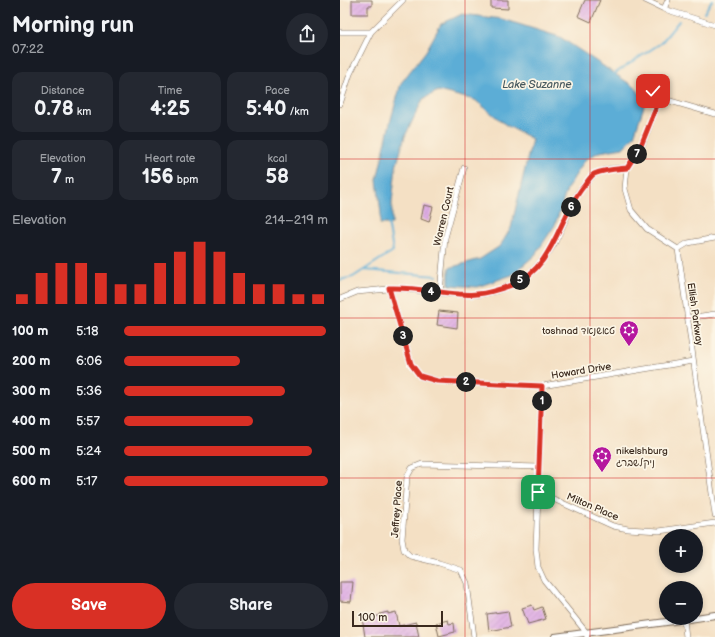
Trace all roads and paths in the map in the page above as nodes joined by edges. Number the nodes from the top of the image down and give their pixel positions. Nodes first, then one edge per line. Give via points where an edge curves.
1 (403, 0) edge
2 (645, 0) edge
3 (668, 0) edge
4 (664, 9) junction
5 (715, 25) edge
6 (340, 32) edge
7 (372, 32) junction
8 (653, 91) dead end
9 (660, 98) junction
10 (340, 104) edge
11 (715, 114) edge
12 (464, 168) dead end
13 (627, 168) junction
14 (715, 238) edge
15 (678, 249) junction
16 (389, 288) junction
17 (440, 292) junction
18 (340, 298) edge
19 (715, 314) edge
20 (688, 318) junction
21 (693, 361) junction
22 (542, 386) junction
23 (539, 466) junction
24 (538, 492) junction
25 (715, 515) edge
26 (715, 523) edge
27 (715, 615) edge
28 (703, 617) edge
29 (659, 624) edge
30 (685, 625) edge
31 (586, 635) edge
32 (474, 637) edge
33 (555, 637) edge
34 (686, 637) edge

1 - 7 street
2 - 4 street
3 - 4 street
4 - 5 street
6 - 7 street
7 - 10 street via 350,74
8 - 9 street
9 - 11 street
9 - 13 street via 640,148
12 - 17 street, Warren Court via 445,238
13 - 15 street via 625,189 632,210 647,230
13 - 17 street via 608,169 593,175 578,193 554,244 531,273 514,284 496,291 476,295
14 - 15 street via 688,243
15 - 20 street, Ellish Parkway
16 - 17 street
16 - 18 street via 357,292
16 - 22 street via 411,364 420,376 437,381
19 - 20 street
20 - 21 street, Ellish Parkway
21 - 22 street, Howard Drive
21 - 25 street, Ellish Parkway
22 - 23 street, Howard Drive
23 - 24 street, Howard Drive
23 - 32 street, Jeffrey Place via 422,464 412,468 407,477 402,539 404,550 410,556 461,570 467,583
24 - 26 street, Milton Place via 613,526 628,529 660,531
24 - 31 street, Howard Drive via 538,567 544,580
27 - 28 street
29 - 31 street
30 - 34 street
31 - 33 street

